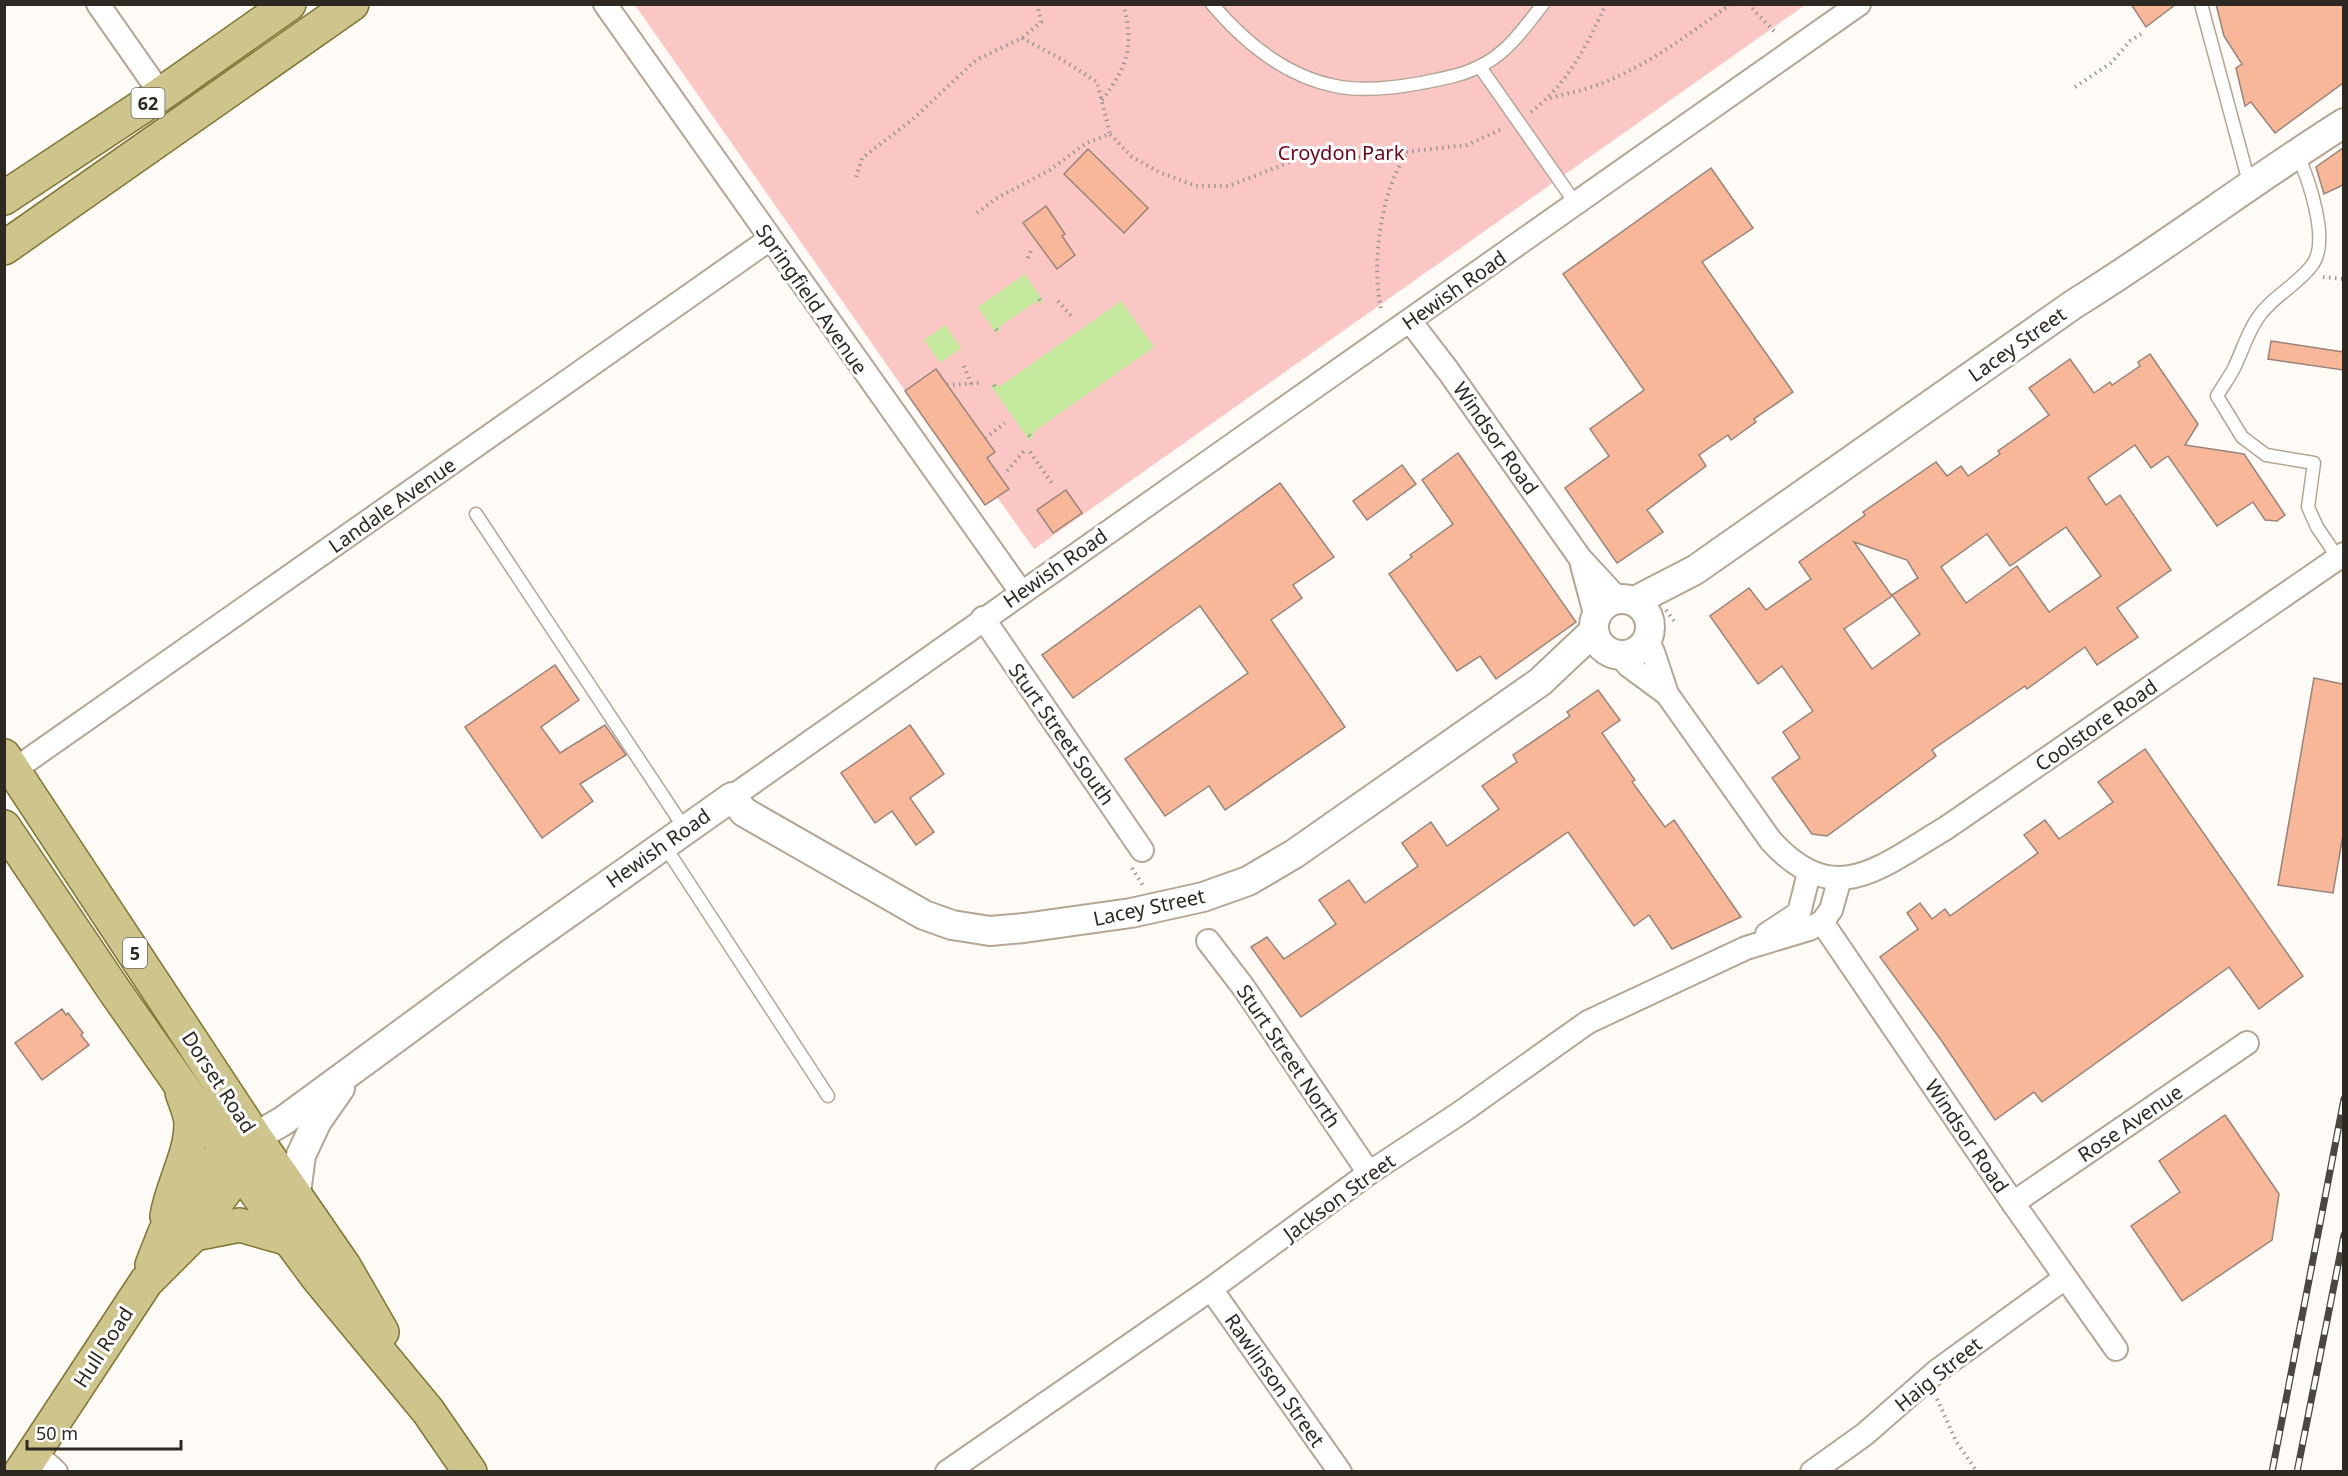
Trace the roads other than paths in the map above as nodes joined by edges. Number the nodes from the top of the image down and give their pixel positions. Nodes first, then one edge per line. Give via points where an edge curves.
1 (98, 4) edge
2 (290, 4) edge
3 (352, 4) edge
4 (605, 4) edge
5 (1212, 4) edge
6 (1544, 4) edge
7 (1859, 4) edge
8 (2201, 4) edge
9 (1480, 67) junction
10 (161, 94) junction
11 (181, 123) junction
12 (2343, 123) edge
13 (2296, 153) junction
14 (2250, 186) junction
15 (4, 198) edge
16 (1576, 204) junction
17 (770, 239) junction
18 (4, 248) edge
19 (1410, 321) junction
20 (476, 514) dead end
21 (2341, 556) edge
22 (1580, 558) junction
23 (1695, 570) junction
24 (1021, 592) junction
25 (1627, 600) junction
26 (983, 618) junction
27 (1649, 633) junction
28 (1605, 639) junction
29 (1667, 694) junction
30 (9, 763) edge
31 (732, 797) junction
32 (4, 827) edge
33 (674, 837) junction
34 (1142, 850) dead end
35 (1809, 873) junction
36 (1840, 878) junction
37 (1822, 922) junction
38 (1208, 941) dead end
39 (1746, 948) junction
40 (2247, 1043) dead end
41 (360, 1063) junction
42 (179, 1082) junction
43 (828, 1096) dead end
44 (240, 1152) junction
45 (1369, 1173) junction
46 (296, 1193) junction
47 (2013, 1203) junction
48 (179, 1233) junction
49 (289, 1239) junction
50 (2065, 1278) junction
51 (1211, 1289) junction
52 (2116, 1349) dead end
53 (428, 1411) junction
54 (4, 1465) edge
55 (30, 1467) edge
56 (471, 1472) edge
57 (947, 1472) edge
58 (1340, 1472) edge
59 (1812, 1472) edge

1 - 10 street
2 - 10 main road, 62
3 - 11 main road, 62
4 - 17 street, Springfield Avenue
5 - 9 lane via 1251,45 1295,72 1335,86 1405,86
6 - 9 lane via 1515,40
7 - 16 street, Hewish Road
8 - 14 lane
9 - 16 lane
10 - 11 main road
10 - 15 main road, 62
11 - 18 main road, 62
12 - 13 street, Lacey Street
13 - 14 street, Lacey Street
13 - 21 lane via 2315,207 2320,237 2314,263 2258,316 2217,396 2242,437 2266,455 2314,463 2308,507 2317,527
14 - 23 street, Lacey Street via 2074,304
16 - 19 street, Hewish Road
17 - 24 street, Springfield Avenue
17 - 30 street, Landale Avenue
19 - 22 street, Windsor Road
19 - 24 street, Hewish Road
20 - 33 lane
21 - 36 street, Coolstore Road via 1946,828 1879,868
22 - 25 street, Windsor Road
22 - 28 street, Windsor Road
23 - 25 street, Lacey Street
23 - 27 street, Lacey Street
24 - 26 street, Hewish Road
25 - 27 street via 1646,611
25 - 28 street via 1604,605
26 - 31 street, Hewish Road
26 - 34 street, Sturt Street South
27 - 28 street via 1635,652
27 - 29 street
28 - 29 street via 1629,666
28 - 31 street, Lacey Street via 1294,854 1248,881 1203,897 1140,911 990,931 952,925 924,915 744,812
29 - 35 street via 1771,841 1788,860
30 - 44 main road, Dorset Road / 5
31 - 33 street, Hewish Road
32 - 42 main road, Dorset Road / 5
33 - 41 street, Hewish Road
33 - 43 lane
35 - 36 street
35 - 39 street via 1799,913
36 - 37 street via 1831,910
37 - 39 street
37 - 47 street, Windsor Road
38 - 45 street, Sturt Street North
39 - 45 street, Jackson Street via 1588,1022
40 - 47 street, Rose Avenue
41 - 44 street, Hewish Road
41 - 46 street via 317,1121 301,1155
42 - 44 main road, Dorset Road / 5
42 - 48 main road via 191,1123 185,1157 170,1194
44 - 46 main road, Dorset Road / 5
44 - 48 main road, Hull Road
44 - 49 main road, Dorset Road / 5
45 - 51 street, Jackson Street
46 - 53 main road, Dorset Road / 5 via 344,1266
47 - 50 street, Windsor Road
48 - 49 main road via 240,1225
48 - 55 main road, Hull Road
49 - 53 main road, Dorset Road / 5
50 - 52 street, Windsor Road
50 - 59 street, Haig Street via 1928,1379 1865,1434
51 - 57 street, Jackson Street
51 - 58 street, Rawlinson Street
53 - 56 main road, Dorset Road / 5
54 - 55 street

